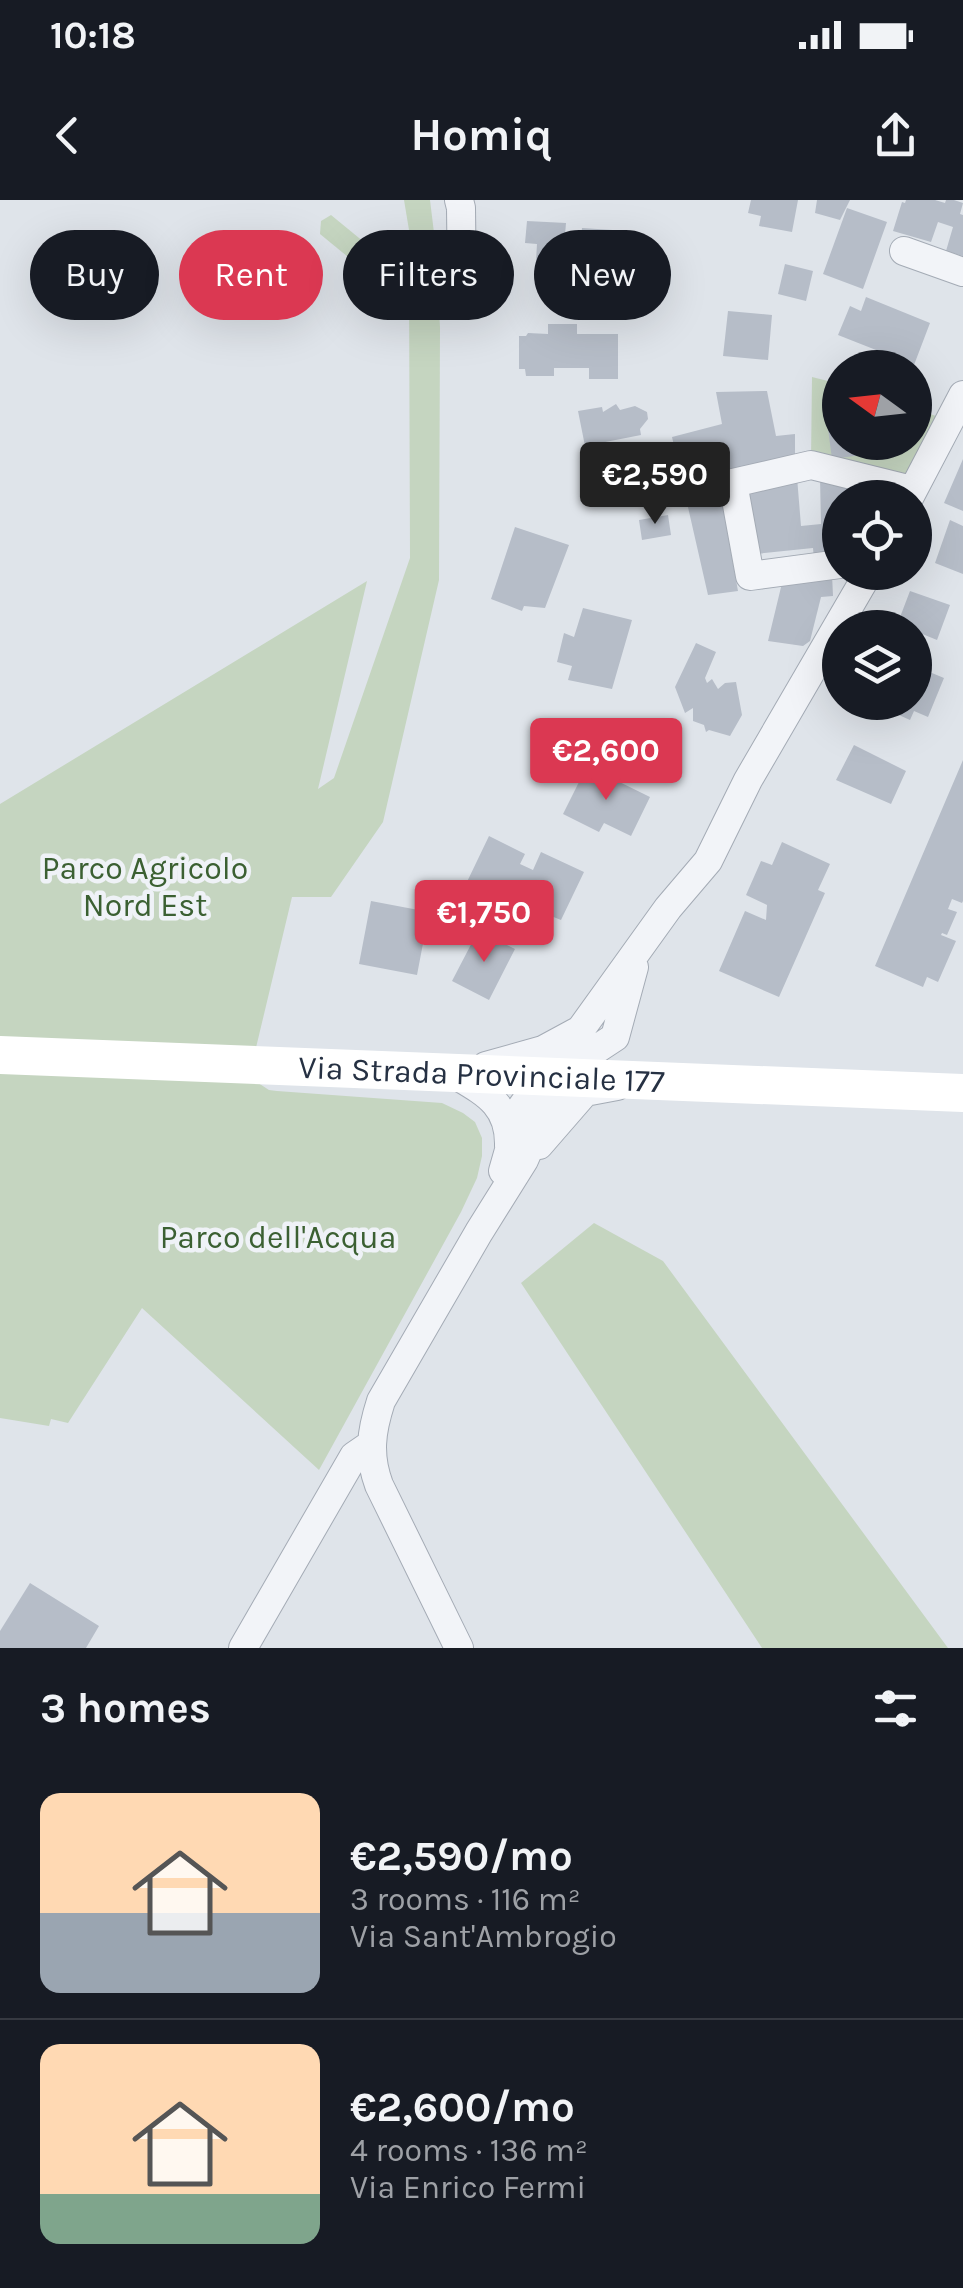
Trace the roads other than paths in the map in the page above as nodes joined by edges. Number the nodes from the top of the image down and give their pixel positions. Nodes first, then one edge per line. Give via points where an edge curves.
1 (459, 200) edge
2 (461, 230) edge
3 (904, 251) dead end
4 (963, 272) edge
5 (963, 395) edge
6 (861, 480) edge
7 (917, 480) edge
8 (822, 566) edge
9 (859, 590) edge
10 (638, 951) junction
11 (582, 1029) junction
12 (615, 1037) junction
13 (0, 1055) edge
14 (453, 1074) junction
15 (555, 1077) junction
16 (649, 1080) junction
17 (963, 1093) edge
18 (516, 1157) junction
19 (370, 1445) junction
20 (243, 1648) edge
21 (459, 1648) edge

1 - 2 street
3 - 4 street
5 - 7 street
6 - 8 street via 812,466 734,484 750,576
9 - 10 street via 708,861
10 - 11 street
10 - 12 street
11 - 14 street via 543,1050
11 - 15 street
12 - 15 street
12 - 16 street
13 - 14 main road, Via Strada Provinciale 177
14 - 15 main road, Via Strada Provinciale 177
14 - 18 street via 496,1104
15 - 16 main road, Via Strada Provinciale 177
15 - 18 street via 548,1106
16 - 17 main road, Via Strada Provinciale 177
16 - 18 street via 586,1092 558,1126
18 - 19 street via 381,1401
19 - 20 street via 354,1456
19 - 21 street via 379,1486

